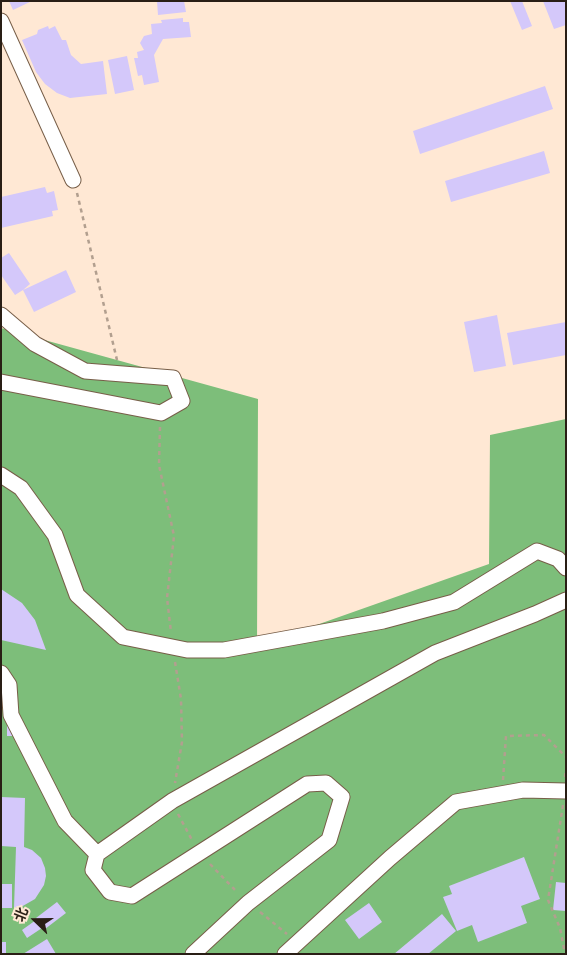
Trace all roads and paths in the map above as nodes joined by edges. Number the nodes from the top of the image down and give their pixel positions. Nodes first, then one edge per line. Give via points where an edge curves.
1 (1, 21) edge
2 (73, 180) joint
3 (1, 315) edge
4 (120, 374) junction
5 (1, 382) edge
6 (161, 413) junction
7 (1, 476) edge
8 (566, 568) edge
9 (566, 600) edge
10 (172, 648) junction
11 (1, 673) edge
12 (566, 757) edge
13 (566, 769) edge
14 (565, 791) edge
15 (502, 794) junction
16 (172, 800) junction
17 (198, 853) junction
18 (97, 854) junction
19 (248, 903) junction
20 (298, 942) junction
21 (194, 954) edge
22 (285, 954) edge
23 (565, 954) edge

1 - 2 street
2 - 4 path
3 - 4 street via 35,344 85,371
4 - 6 street via 173,378 182,401
5 - 6 street
6 - 10 path via 159,465 174,536 167,598
7 - 10 street via 20,488 55,535 76,594 123,638
8 - 10 street via 558,559 537,551 454,602 383,621 224,650
9 - 16 street via 435,653
10 - 16 path via 181,699 182,742
11 - 18 street via 9,685 11,715 64,821
12 - 15 path via 544,735 506,736
13 - 14 path
14 - 15 street via 523,790
14 - 23 path via 548,900 560,928
15 - 20 street via 456,802
16 - 17 path
16 - 18 street
17 - 18 street via 132,896 110,892 93,870
17 - 19 path
17 - 19 street via 307,784 326,783 342,797 329,840
19 - 20 path
19 - 21 street
20 - 22 street

